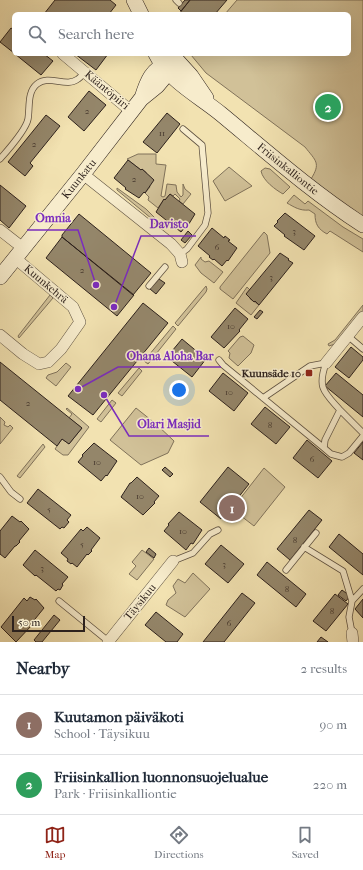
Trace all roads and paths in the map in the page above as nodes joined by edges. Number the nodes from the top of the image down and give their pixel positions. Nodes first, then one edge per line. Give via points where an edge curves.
1 (134, 0) edge
2 (140, 12) edge
3 (65, 56) edge
4 (166, 61) edge
5 (85, 72) junction
6 (132, 112) junction
7 (183, 129) dead end
8 (0, 159) edge
9 (84, 174) junction
10 (363, 225) edge
11 (0, 230) edge
12 (19, 253) junction
13 (181, 258) joint
14 (165, 267) dead end
15 (0, 277) edge
16 (149, 286) dead end
17 (363, 317) edge
18 (0, 335) edge
19 (348, 336) junction
20 (363, 349) edge
21 (219, 360) dead end
22 (326, 363) junction
23 (263, 398) junction
24 (340, 410) junction
25 (363, 433) edge
26 (363, 436) edge
27 (324, 448) junction
28 (0, 477) edge
29 (20, 499) dead end
30 (218, 530) dead end
31 (316, 533) dead end
32 (304, 547) junction
33 (173, 562) joint
34 (286, 570) dead end
35 (363, 589) edge
36 (352, 600) junction
37 (59, 601) dead end
38 (353, 637) edge
39 (108, 642) edge

1 - 2 main road
3 - 5 street, Kääntöpiiri
4 - 6 main road, Kuunkatu via 148,80 142,99
4 - 10 main road, Friisinkalliontie via 182,85 310,187
5 - 6 street, Kääntöpiiri
5 - 8 lane via 78,80 69,83 45,80 32,88 26,125
6 - 9 main road, Kuunkatu
7 - 13 lane via 202,145 208,213 205,226
9 - 12 main road, Kuunkatu
9 - 13 street via 171,244
11 - 12 street
12 - 15 main road, Kuunkatu
12 - 18 street, Kuunkehrä via 74,307 80,322 48,362 39,364
14 - 16 lane
17 - 19 street
19 - 20 lane
19 - 22 street
21 - 23 lane
22 - 23 lane via 310,366
22 - 24 lane via 322,374 324,391
23 - 27 lane
24 - 25 lane
24 - 27 lane via 325,440
26 - 27 lane via 349,453 342,457 330,454
28 - 29 lane
30 - 33 lane via 210,534 193,553
31 - 32 lane
32 - 34 lane
32 - 36 lane via 343,571
33 - 39 street, Täysikuu
35 - 36 lane
36 - 38 lane via 349,617
37 - 39 lane

